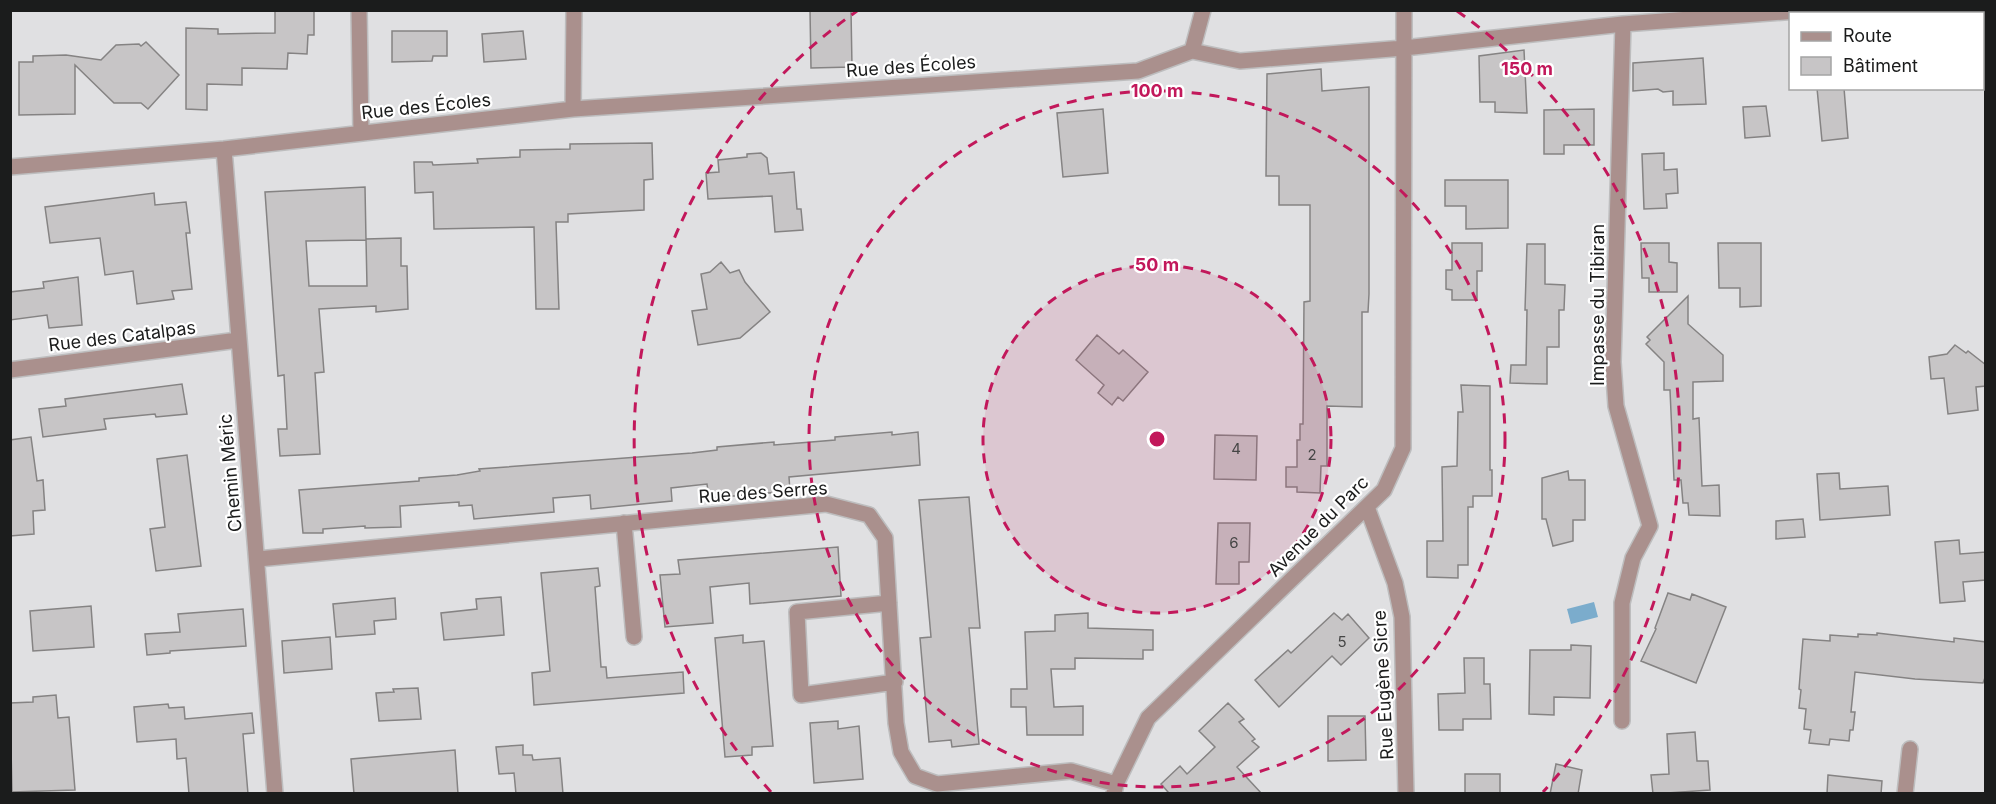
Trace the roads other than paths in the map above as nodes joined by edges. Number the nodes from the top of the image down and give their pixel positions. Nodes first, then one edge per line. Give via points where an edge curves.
1 (359, 10) edge
2 (574, 10) edge
3 (1203, 10) edge
4 (1404, 10) edge
5 (1810, 10) edge
6 (1749, 13) edge
7 (1623, 24) junction
8 (1404, 48) junction
9 (1192, 51) junction
10 (573, 109) junction
11 (361, 133) junction
12 (224, 149) junction
13 (10, 167) edge
14 (238, 340) junction
15 (10, 370) edge
16 (1366, 507) junction
17 (624, 523) junction
18 (258, 559) junction
19 (889, 603) junction
20 (634, 637) dead end
21 (895, 682) junction
22 (1622, 721) dead end
23 (1910, 749) dead end
24 (1115, 789) edge
25 (275, 794) edge
26 (1406, 794) edge
27 (1905, 794) edge

1 - 11 street
2 - 10 street
3 - 9 street
4 - 8 street, Avenue du Parc
5 - 6 street
6 - 7 street
7 - 8 street
7 - 22 street, Impasse du Tibiran via 1612,362 1616,406 1650,526 1633,558 1622,603
8 - 9 street via 1240,61
8 - 16 street, Avenue du Parc via 1403,448 1383,490
9 - 10 street, Rue des Écoles via 1138,71
10 - 11 street, Rue des Écoles
11 - 12 street, Rue des Écoles
12 - 13 street, Rue des Écoles
12 - 14 street, Chemin Méric
14 - 15 street, Rue des Catalpas
14 - 18 street, Chemin Méric
16 - 24 street, Avenue du Parc via 1148,718
16 - 26 street, Rue Eugène Sicre via 1395,583 1402,617
17 - 18 street, Rue des Serres
17 - 19 street, Rue des Serres via 826,504 868,515 885,538
17 - 20 street
18 - 25 street, Chemin Méric
19 - 21 street, Rue des Serres
19 - 21 street via 796,612 801,695
21 - 24 street, Rue des Serres via 901,752 915,776 937,784 1071,771
23 - 27 street

